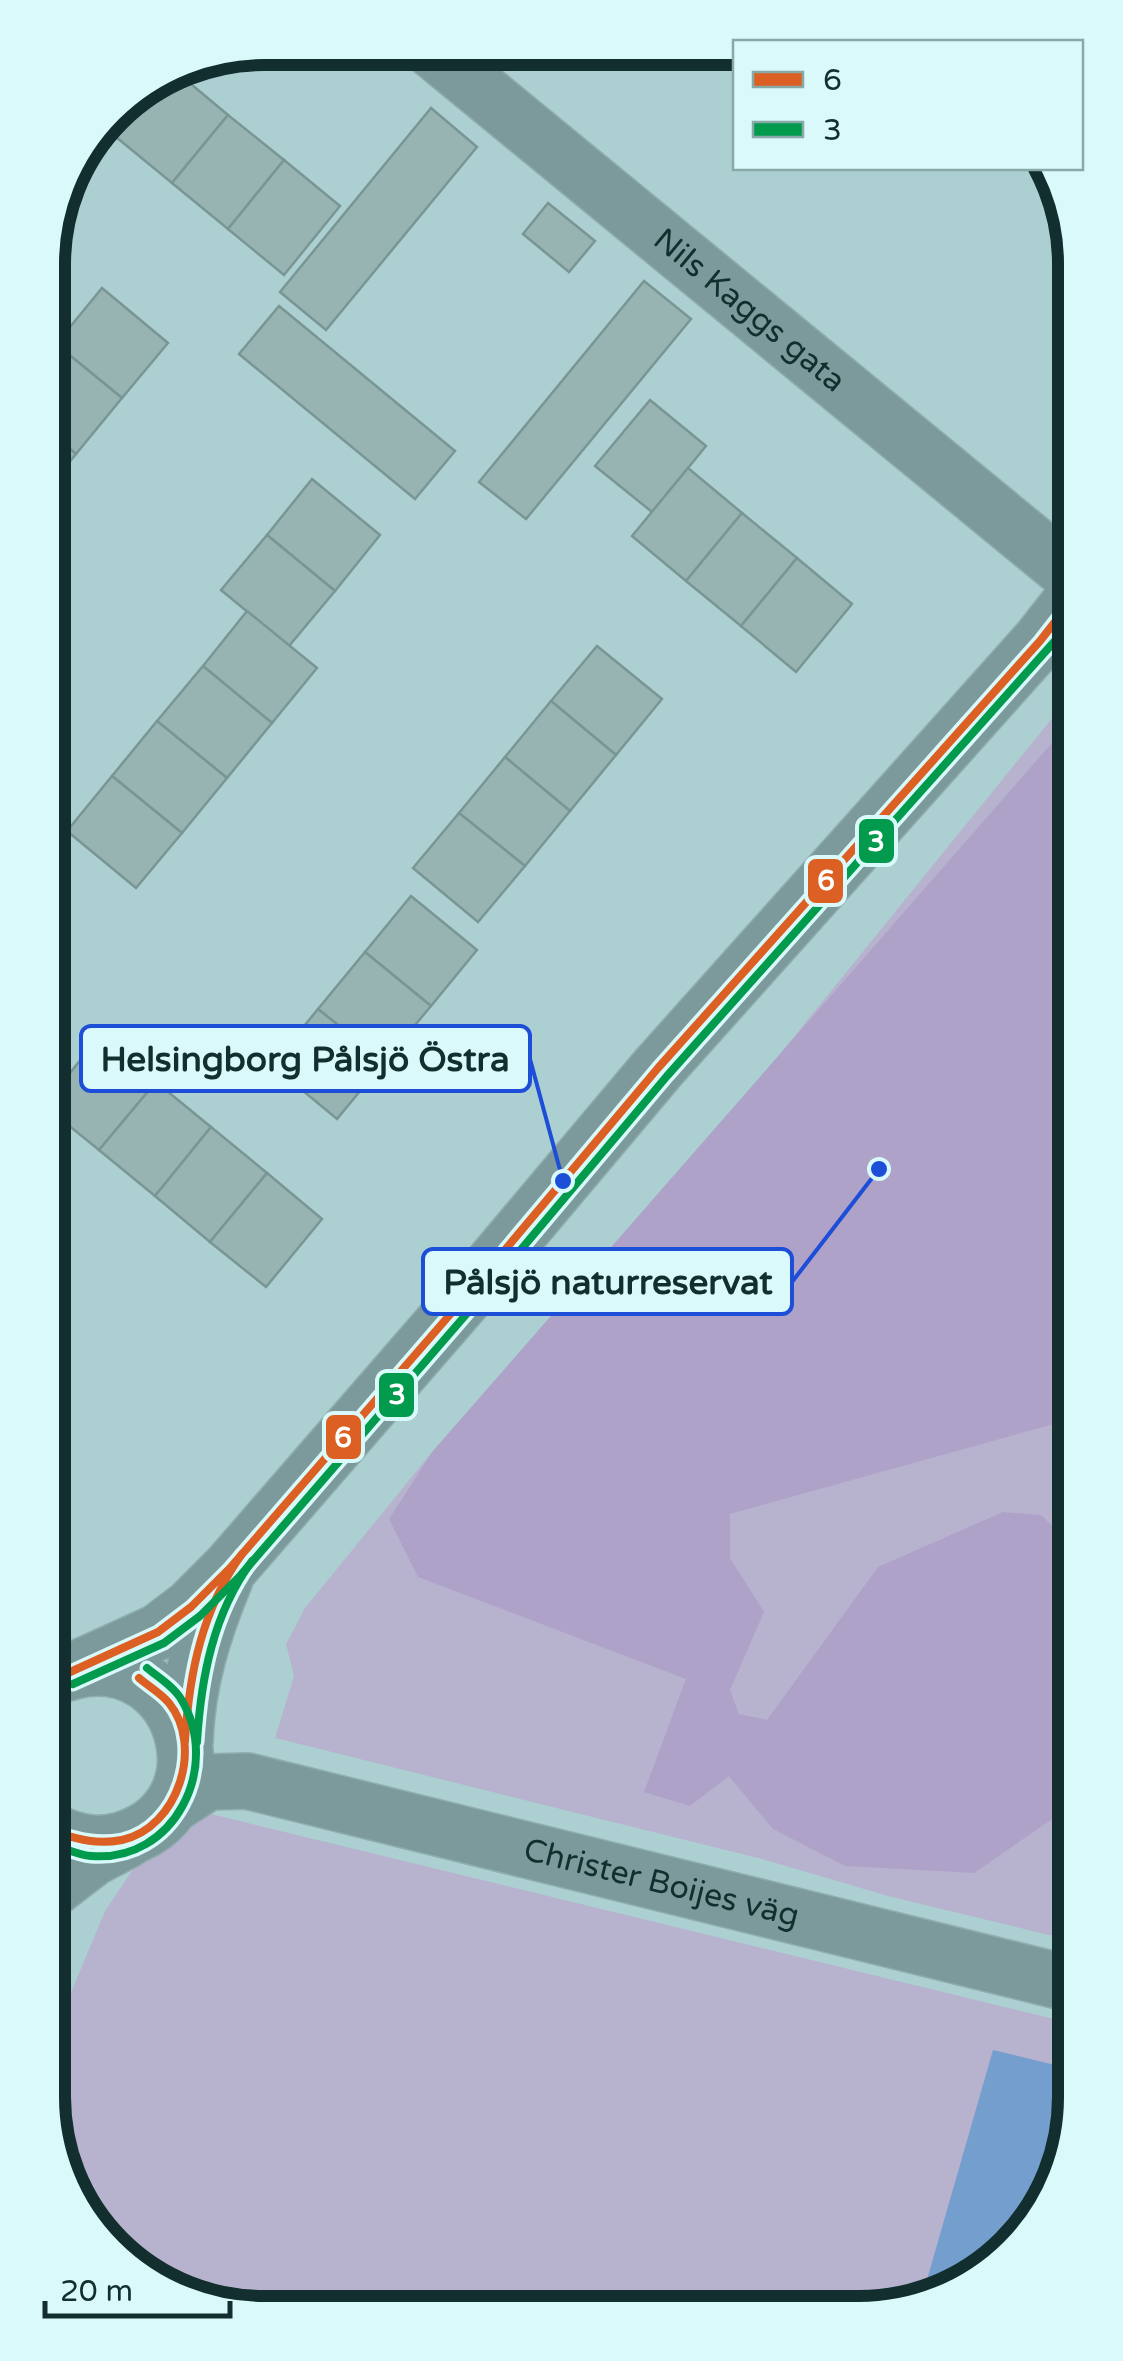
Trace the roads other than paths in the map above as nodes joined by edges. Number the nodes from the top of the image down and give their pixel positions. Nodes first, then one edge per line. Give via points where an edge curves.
1 (452, 65) edge
2 (1058, 564) edge
3 (1058, 618) edge
4 (230, 1568) junction
5 (65, 1674) edge
6 (65, 1675) edge
7 (185, 1744) junction
8 (247, 1781) junction
9 (154, 1820) junction
10 (65, 1835) edge
11 (65, 1880) edge
12 (1058, 1981) edge

1 - 2 street, Nils Kaggs gata
3 - 4 street via 658,1068
4 - 5 street via 158,1632
4 - 7 street via 198,1650
6 - 7 street via 102,1667 150,1684 172,1709
7 - 8 street, Christer Boijes väg
7 - 9 street via 184,1778
8 - 9 street, Christer Boijes väg via 208,1782
8 - 12 street, Christer Boijes väg
9 - 10 street via 94,1844
9 - 11 street, Christer Boijes väg

